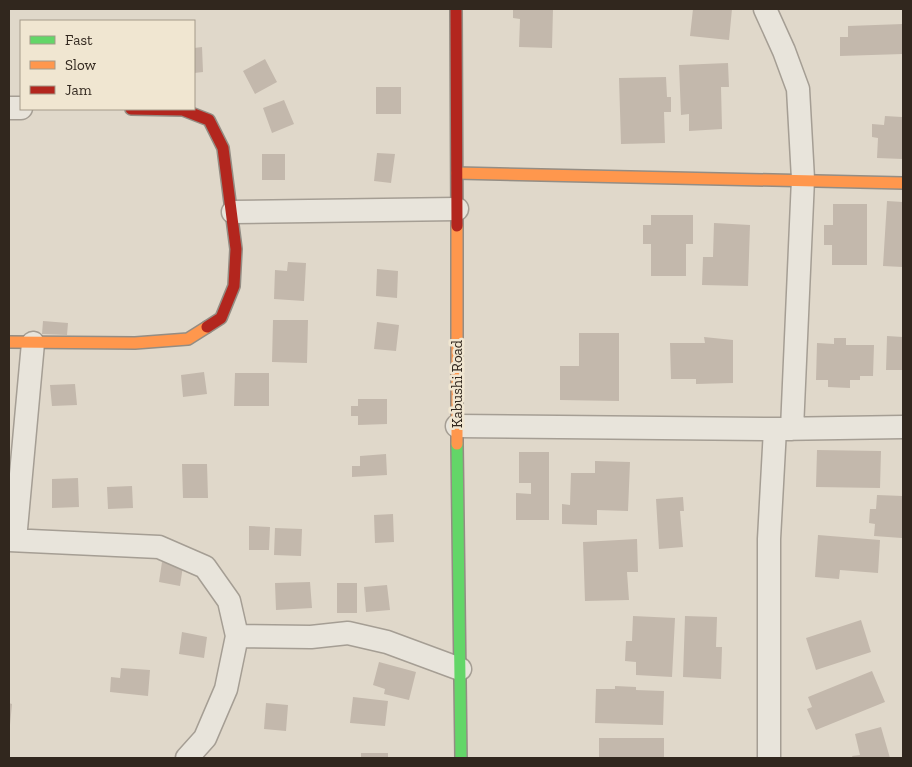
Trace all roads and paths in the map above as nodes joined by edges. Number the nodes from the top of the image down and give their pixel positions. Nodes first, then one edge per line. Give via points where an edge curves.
1 (456, 9) edge
2 (765, 9) edge
3 (182, 110) edge
4 (458, 173) junction
5 (803, 179) junction
6 (903, 183) edge
7 (458, 209) junction
8 (232, 212) junction
9 (9, 342) edge
10 (33, 343) junction
11 (457, 426) junction
12 (903, 427) edge
13 (783, 429) junction
14 (12, 540) edge
15 (237, 636) junction
16 (460, 669) junction
17 (187, 758) edge
18 (461, 758) edge
19 (769, 758) edge

1 - 4 street, Kabushi Road
2 - 5 street via 798,88
3 - 8 street via 209,120 223,148
4 - 5 street
4 - 7 street, Kabushi Road
5 - 6 street
5 - 13 street
7 - 8 street
7 - 11 street, Kabushi Road
8 - 10 street via 236,249 234,286 222,318 188,339 135,343
9 - 10 street
10 - 14 street
11 - 13 street
11 - 16 street, Kabushi Road
12 - 13 street
13 - 19 street via 769,538
14 - 15 street via 159,547 205,568 229,601
15 - 16 street via 311,637 348,633 387,642
15 - 17 street via 226,689 205,738
16 - 18 street, Kabushi Road

